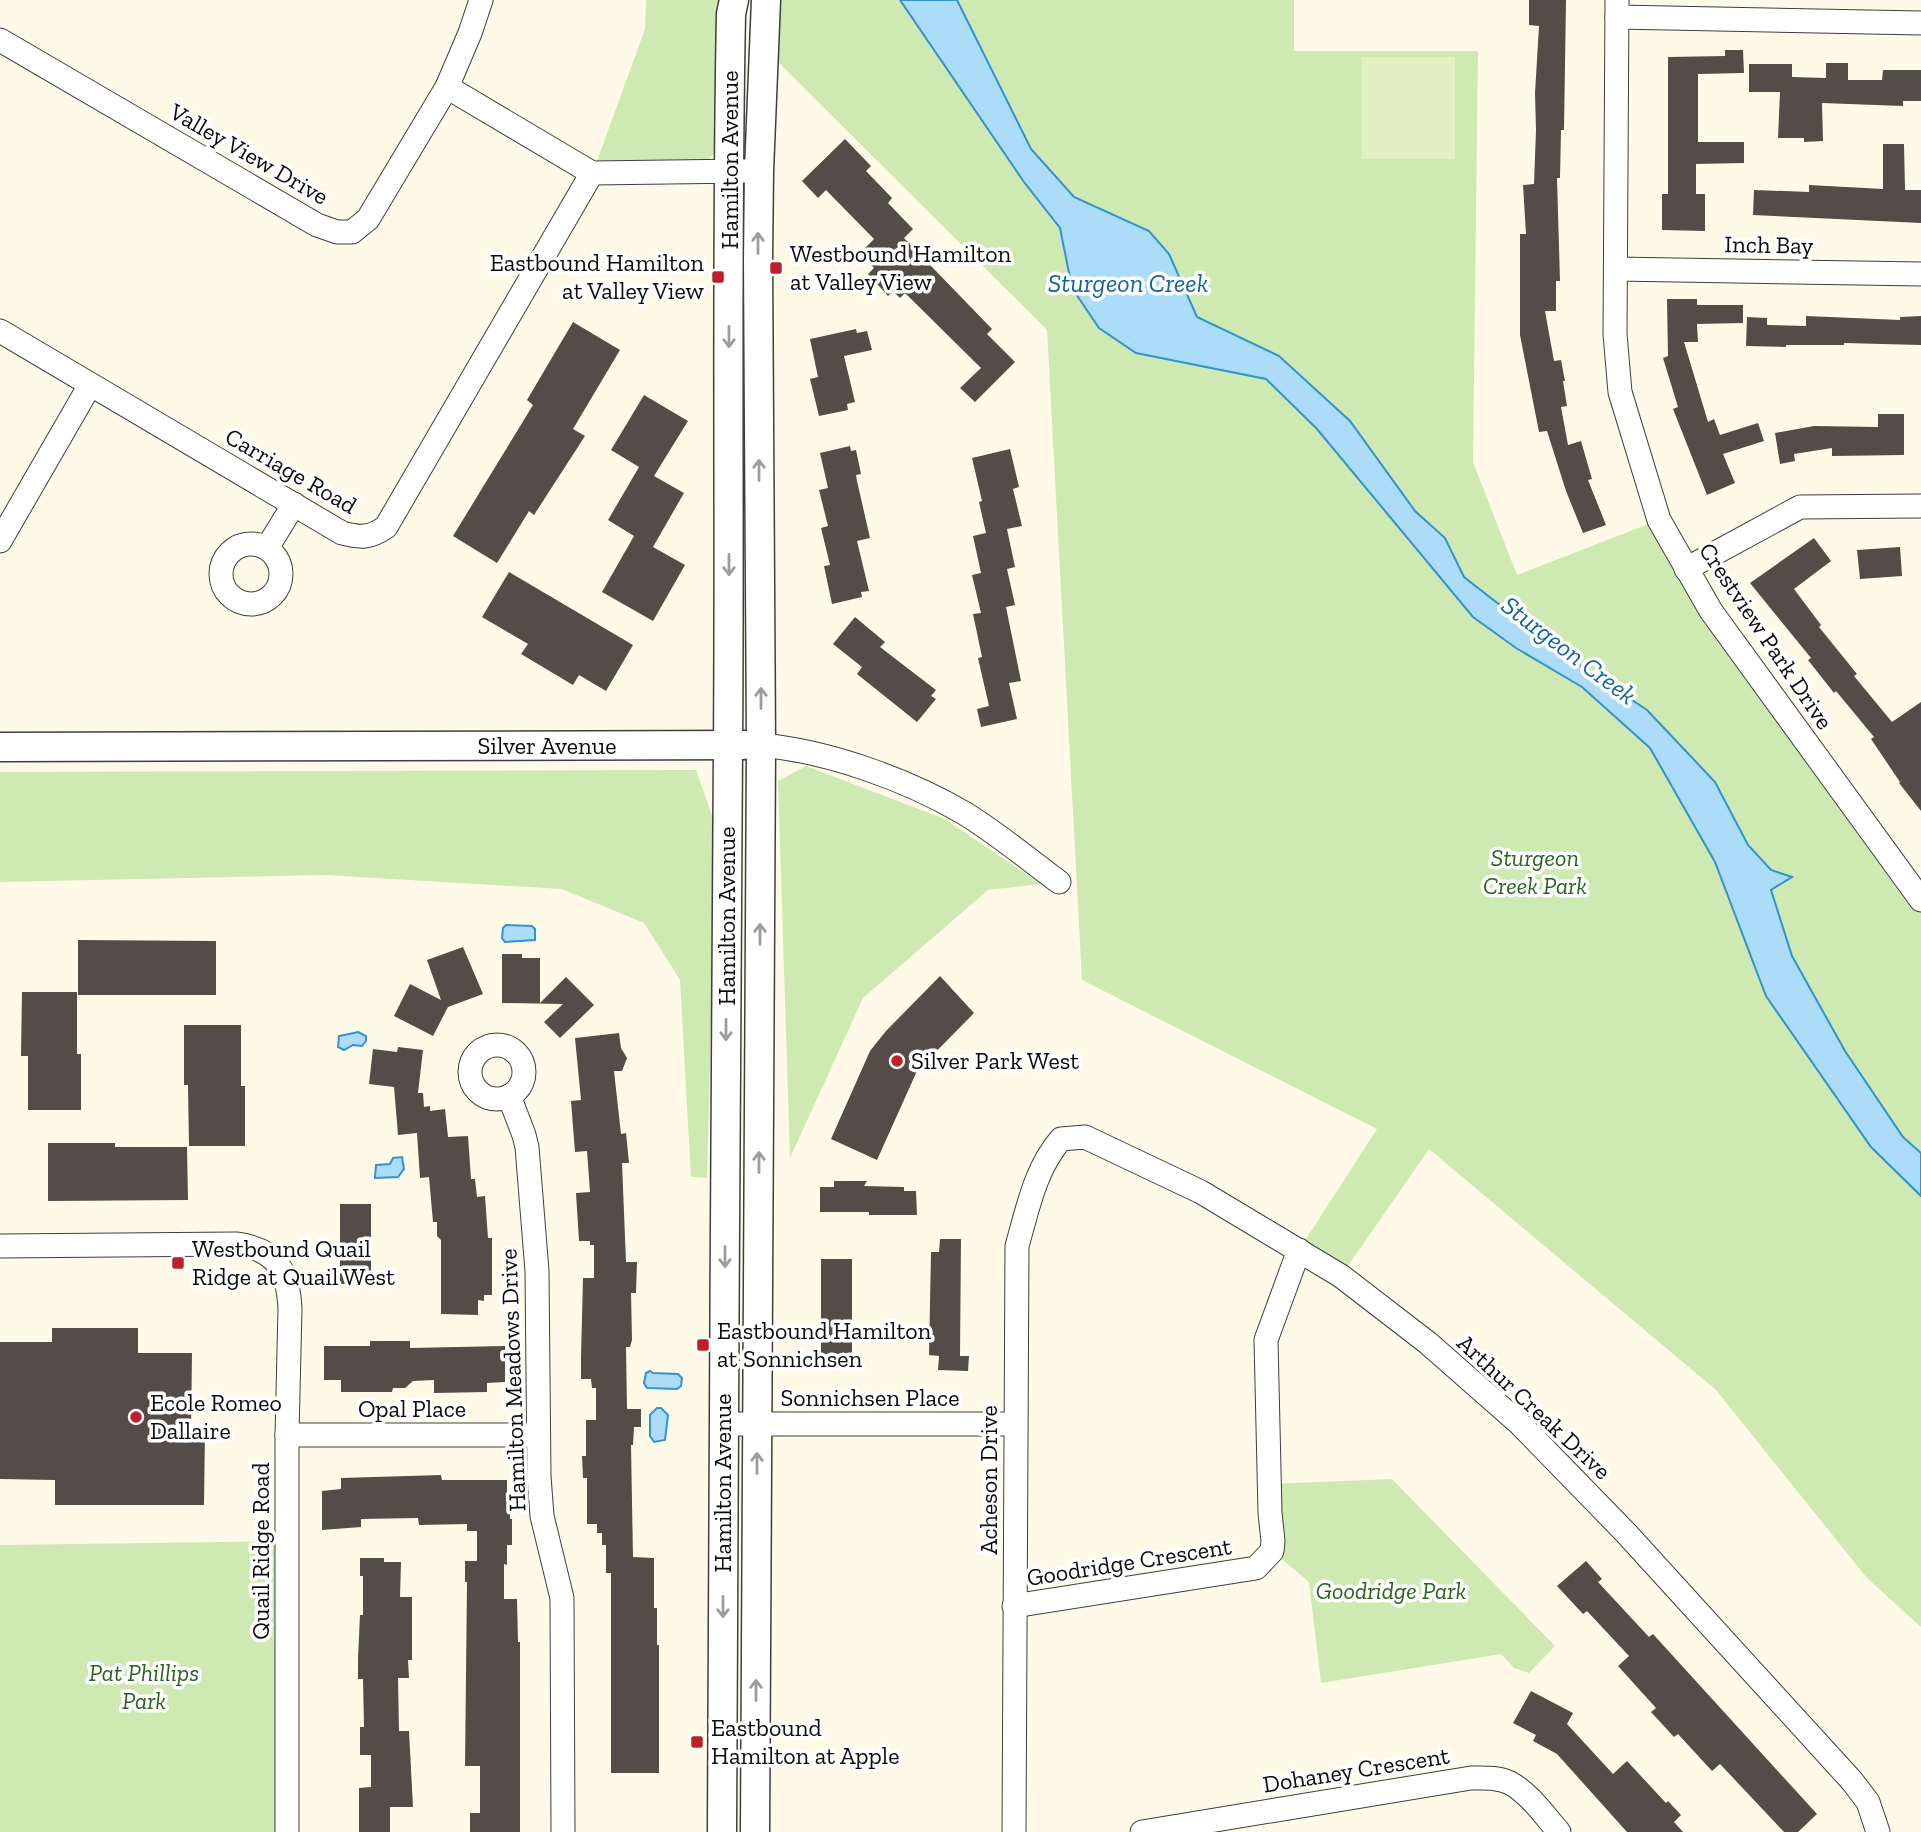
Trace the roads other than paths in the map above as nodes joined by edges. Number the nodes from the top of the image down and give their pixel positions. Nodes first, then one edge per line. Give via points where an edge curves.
1 (481, 0) edge
2 (734, 0) edge
3 (766, 0) edge
4 (1617, 8) edge
5 (1921, 23) edge
6 (0, 40) edge
7 (447, 87) junction
8 (759, 171) junction
9 (727, 172) junction
10 (592, 173) junction
11 (1616, 269) junction
12 (1921, 274) edge
13 (0, 331) edge
14 (90, 385) junction
15 (294, 504) junction
16 (1921, 506) edge
17 (0, 541) edge
18 (267, 548) dead end
19 (1686, 569) junction
20 (728, 745) junction
21 (761, 745) junction
22 (0, 747) edge
23 (1059, 882) dead end
24 (1917, 886) edge
25 (509, 1096) dead end
26 (1061, 1139) joint
27 (0, 1246) edge
28 (1299, 1250) junction
29 (724, 1424) junction
30 (757, 1424) junction
31 (1015, 1424) junction
32 (537, 1435) junction
33 (288, 1436) junction
34 (1014, 1606) junction
35 (287, 1832) edge
36 (563, 1832) edge
37 (722, 1832) edge
38 (755, 1832) edge
39 (1014, 1832) edge
40 (1142, 1832) edge
41 (1559, 1832) edge
42 (1878, 1832) edge

1 - 7 street, Valley View Drive
2 - 9 street, Hamilton Avenue
3 - 8 street, Hamilton Avenue
4 - 5 street
4 - 11 street, Crestview Park Drive
6 - 7 street, Valley View Drive via 317,225 337,232 352,232 368,219
7 - 10 street
8 - 9 street
21 -> 8 street, Hamilton Avenue
9 - 10 street
9 -> 20 street, Hamilton Avenue
10 - 15 street, Carriage Road via 386,527 369,537 342,533
11 - 12 street, Inch Bay
11 - 19 street, Crestview Park Drive via 1620,393 1659,520
13 - 14 street, Carriage Road
14 - 15 street, Carriage Road
14 - 17 street
15 - 18 street
16 - 19 street via 1800,507
19 - 24 street, Crestview Park Drive via 1711,611
20 - 21 street, Silver Avenue
20 - 22 street, Silver Avenue
20 -> 29 street, Hamilton Avenue
21 - 23 street, Silver Avenue via 816,752 936,798 991,831
30 -> 21 street, Hamilton Avenue
25 - 32 street, Hamilton Meadows Drive via 528,1161 537,1271
26 - 28 street, Arthur Creak Drive via 1085,1137 1100,1143 1201,1192
26 - 31 street, Acheson Drive via 1040,1170 1017,1246
27 - 33 street, Quail Ridge Road via 206,1243 262,1250 281,1267 289,1287
28 - 34 street, Goodridge Crescent via 1266,1340 1273,1541 1266,1560 1256,1568
28 - 42 street, Arthur Creak Drive via 1428,1343 1519,1423 1852,1781 1868,1802
29 - 30 street, Sonnichsen Place
29 -> 37 street, Hamilton Avenue
30 - 31 street, Sonnichsen Place
38 -> 30 street, Hamilton Avenue
31 - 34 street, Acheson Drive
32 - 33 street, Opal Place
32 - 36 street, Hamilton Meadows Drive via 542,1516 562,1598
33 - 35 street, Quail Ridge Road
34 - 39 street, Acheson Drive
40 - 41 street, Dohaney Crescent via 1471,1778 1511,1783

